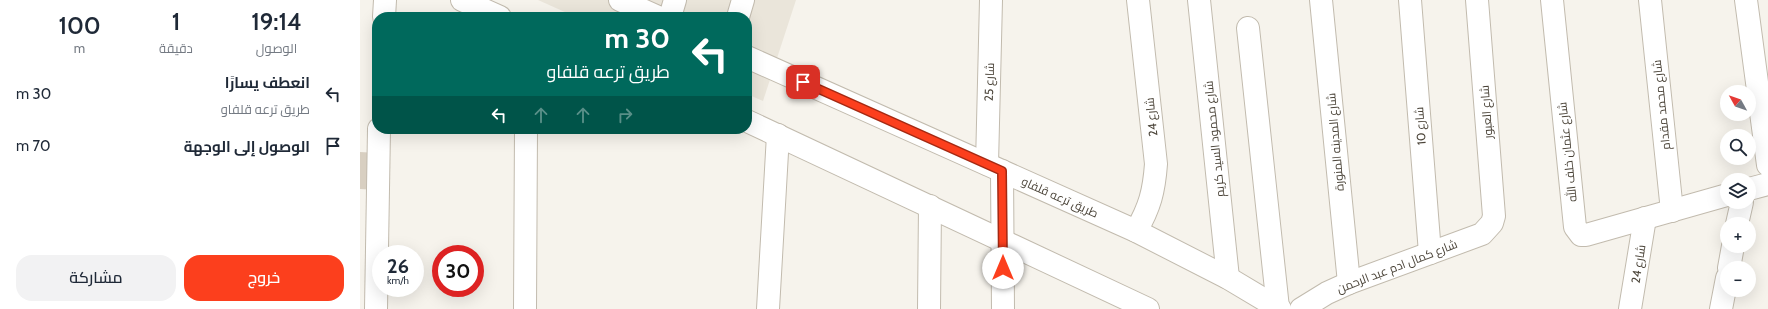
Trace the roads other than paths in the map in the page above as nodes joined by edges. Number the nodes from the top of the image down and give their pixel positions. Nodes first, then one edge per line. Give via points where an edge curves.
1 (385, 0) edge
2 (462, 0) edge
3 (620, 0) edge
4 (675, 0) edge
5 (743, 0) edge
6 (991, 0) edge
7 (1138, 0) edge
8 (1199, 0) edge
9 (1322, 0) edge
10 (1410, 0) edge
11 (1478, 0) edge
12 (1552, 0) edge
13 (1650, 0) edge
14 (1746, 0) edge
15 (384, 12) edge
16 (489, 12) edge
17 (647, 12) edge
18 (671, 12) edge
19 (739, 12) edge
20 (1248, 28) dead end
21 (1759, 31) edge
22 (752, 59) edge
23 (752, 124) edge
24 (380, 134) edge
25 (526, 134) edge
26 (778, 134) junction
27 (1768, 165) edge
28 (995, 167) junction
29 (1768, 184) edge
30 (1756, 187) edge
31 (1720, 197) edge
32 (930, 206) junction
33 (1672, 211) junction
34 (1645, 218) junction
35 (1492, 223) joint
36 (1136, 231) junction
37 (1003, 240) junction
38 (1430, 253) junction
39 (1228, 278) junction
40 (1348, 283) junction
41 (1723, 297) edge
42 (1279, 308) edge
43 (376, 309) edge
44 (525, 309) edge
45 (768, 309) edge
46 (929, 309) edge
47 (1003, 309) edge
48 (1148, 309) edge
49 (1301, 309) edge
50 (1630, 309) edge
51 (1721, 309) edge

1 - 15 street
2 - 16 street
3 - 17 street
4 - 18 street
5 - 19 street
6 - 28 street, شارع 25
7 - 36 street, شارع 24 via 1156,164 1147,212
8 - 39 street, شارع محمود السيد كريم
9 - 40 street, شارع المدينه المنورة
10 - 38 street, شارع 10
11 - 35 street, شارع العبور
12 - 34 street, شارع عثمان خلف الله via 1575,227 1581,235 1586,236
13 - 33 street, شارع محمد مقدام
14 - 21 street
20 - 42 street
21 - 27 street
22 - 28 street, طريق ترعه قلفاو
23 - 26 street
24 - 43 street
25 - 44 street
26 - 32 street
26 - 45 street
28 - 36 street, طريق ترعه قلفاو
28 - 37 street, شارع 25
29 - 30 street
31 - 33 street
32 - 37 street
32 - 46 street
33 - 34 street
34 - 50 street, شارع 24
35 - 38 street, شارع كمال ادم عبد الرحمن via 1482,234
36 - 39 street, طريق ترعه قلفاو
37 - 47 street, شارع 25
37 - 48 street
38 - 40 street, شارع كمال ادم عبد الرحمن
39 - 42 street, طريق ترعه قلفاو
40 - 49 street, شارع كمال ادم عبد الرحمن
41 - 51 street

